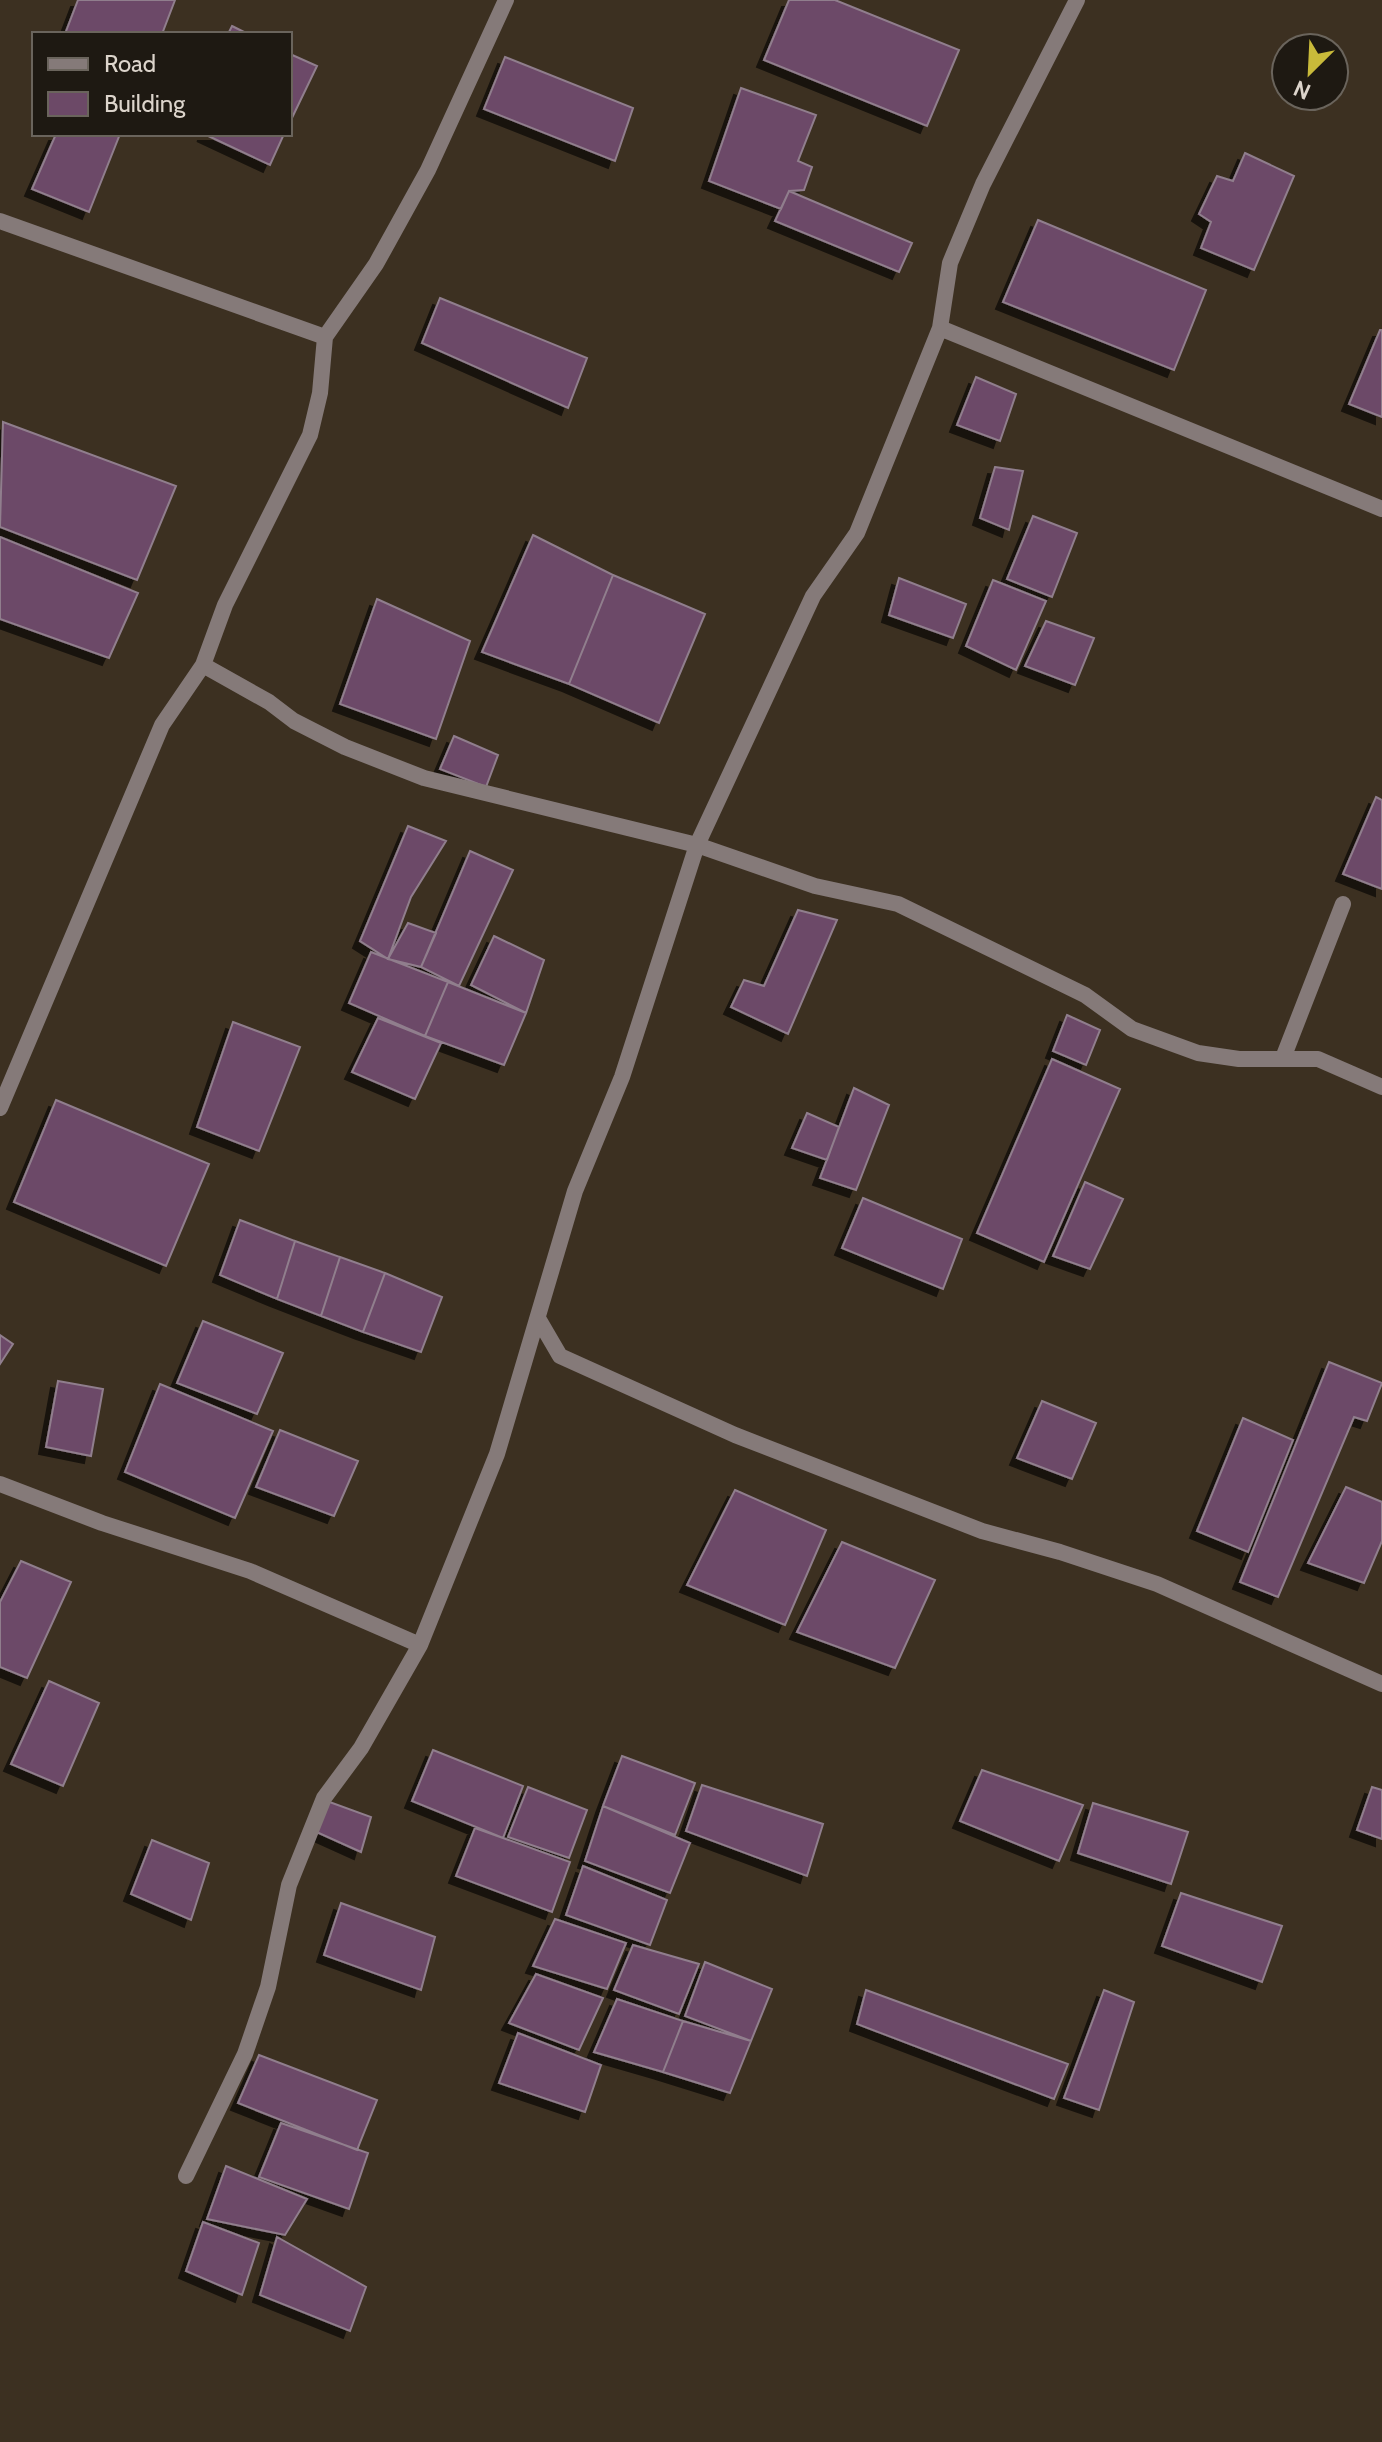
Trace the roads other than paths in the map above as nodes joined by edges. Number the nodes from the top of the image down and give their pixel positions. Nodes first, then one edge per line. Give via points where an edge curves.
1 (506, 0) edge
2 (1077, 0) edge
3 (0, 221) edge
4 (940, 328) junction
5 (325, 337) junction
6 (1382, 509) edge
7 (203, 665) junction
8 (697, 845) junction
9 (1343, 904) dead end
10 (1283, 1058) junction
11 (1382, 1087) edge
12 (0, 1108) edge
13 (539, 1320) junction
14 (0, 1484) edge
15 (420, 1645) junction
16 (1382, 1684) edge
17 (186, 2176) dead end

1 - 5 street via 428,170 376,264
2 - 4 street via 983,184 950,263
3 - 5 street
4 - 6 street
4 - 8 street via 857,533 813,596
5 - 7 street via 310,435 225,605
7 - 8 street via 294,721 424,778
7 - 12 street via 162,725
8 - 10 street via 815,886 898,904 1085,995 1132,1029 1198,1053
8 - 13 street via 622,1077 575,1191
9 - 10 street
10 - 11 street via 1318,1059
13 - 15 street via 497,1454
13 - 16 street via 560,1356 735,1435 982,1531 1157,1584
14 - 15 street via 250,1571
15 - 17 street via 361,1748 324,1798 289,1885 268,1987 245,2054

